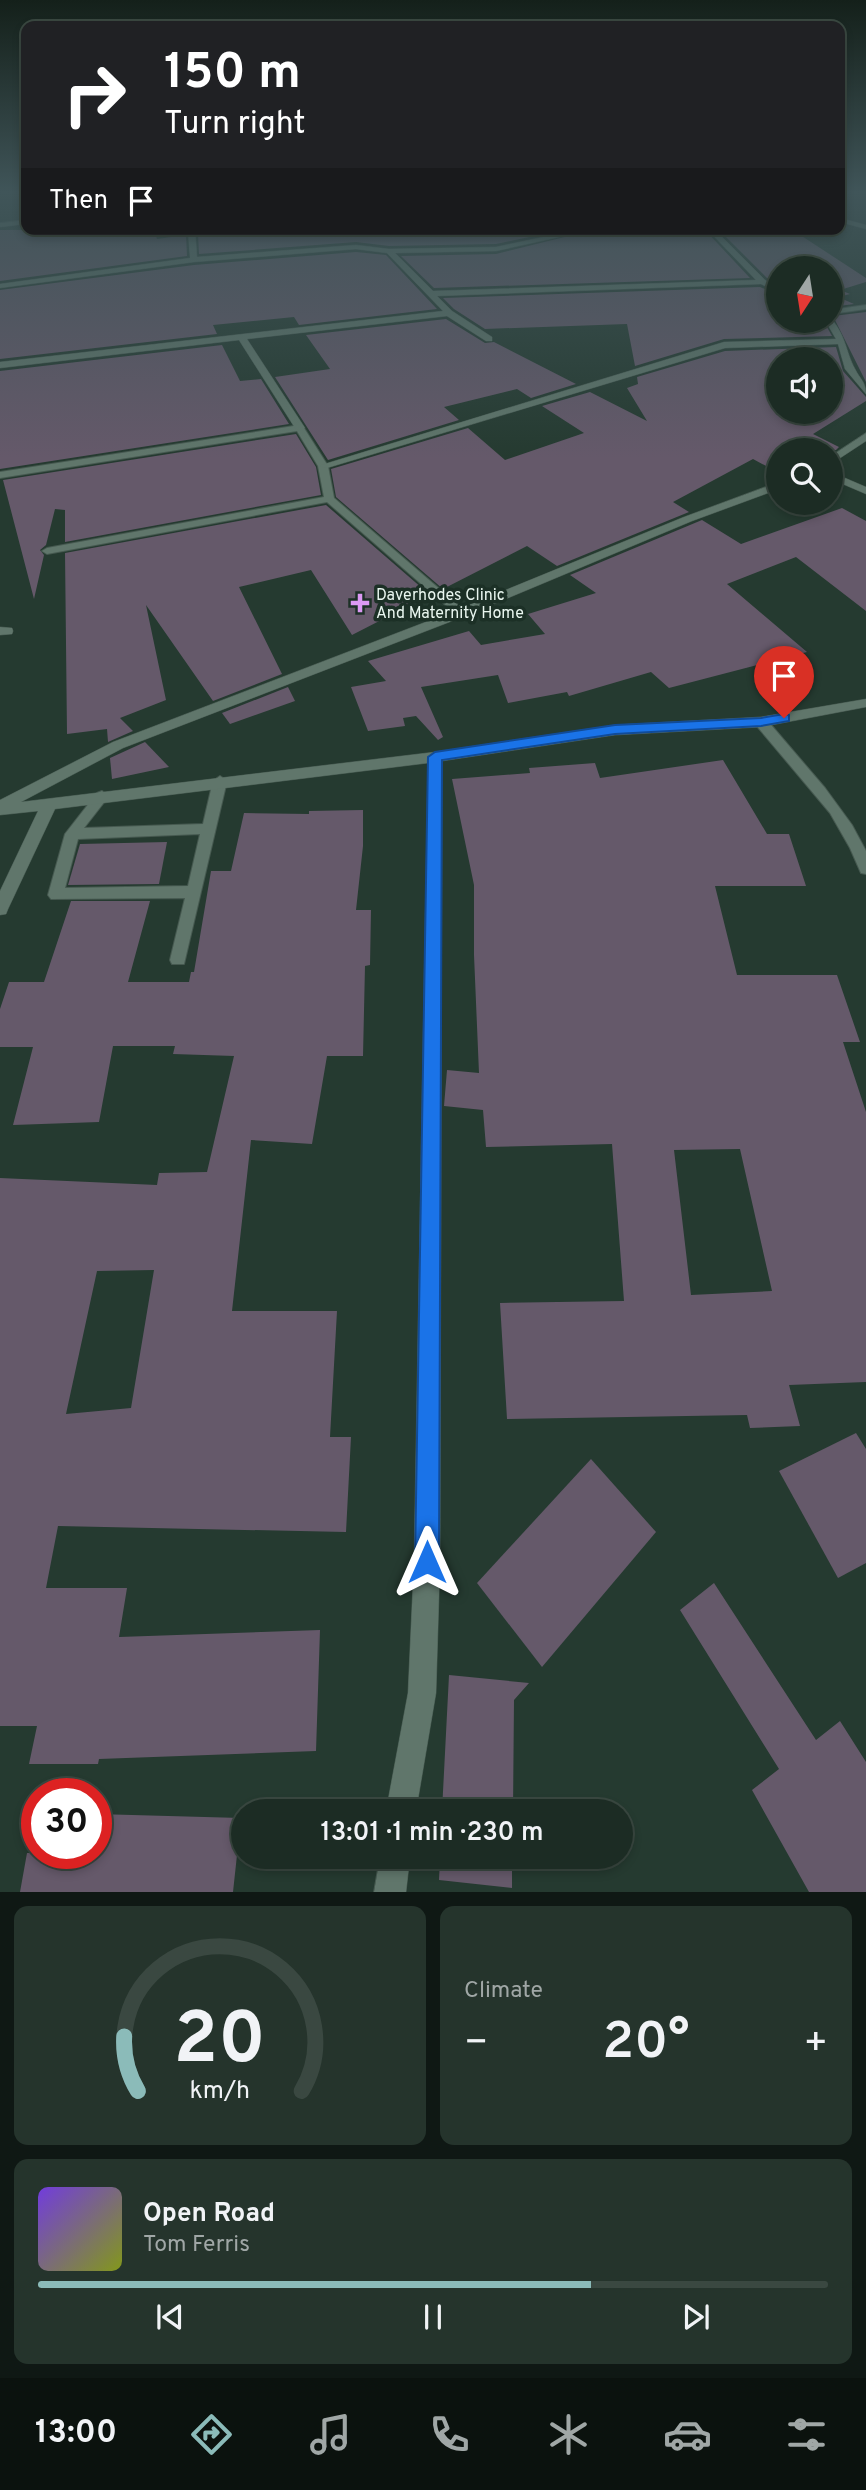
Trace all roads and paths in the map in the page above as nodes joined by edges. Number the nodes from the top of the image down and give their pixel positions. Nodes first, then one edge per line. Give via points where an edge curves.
1 (35, 281) edge
2 (417, 281) edge
3 (762, 282) joint
4 (766, 284) edge
5 (0, 286) edge
6 (429, 294) junction
7 (866, 307) edge
8 (844, 310) edge
9 (449, 313) junction
10 (837, 333) edge
11 (241, 337) junction
12 (489, 339) dead end
13 (842, 341) junction
14 (0, 365) edge
15 (866, 391) edge
16 (300, 428) junction
17 (866, 436) edge
18 (843, 452) edge
19 (323, 466) junction
20 (0, 475) edge
21 (843, 480) edge
22 (766, 490) edge
23 (866, 491) edge
24 (328, 499) junction
25 (47, 551) dead end
26 (461, 613) junction
27 (862, 700) edge
28 (761, 722) junction
29 (435, 757) junction
30 (220, 781) junction
31 (102, 796) junction
32 (50, 802) junction
33 (0, 808) edge
34 (209, 828) junction
35 (72, 834) junction
36 (866, 869) edge
37 (194, 892) junction
38 (0, 909) edge
39 (178, 960) dead end
40 (403, 1799) edge
41 (393, 1869) edge
42 (390, 1892) edge

1 - 5 street
2 - 6 street
3 - 4 street
3 - 6 street
6 - 9 street
7 - 8 lane
9 - 11 street
9 - 12 street
10 - 13 street
11 - 14 street
11 - 16 street
13 - 15 street via 850,369
13 - 19 street via 724,345
16 - 19 lane
16 - 20 lane
17 - 18 street
19 - 24 lane
21 - 23 street
22 - 26 street
24 - 25 lane
24 - 26 lane
26 - 33 street via 118,746
27 - 28 street
28 - 29 street via 615,730
28 - 36 lane via 835,809
29 - 30 street
29 - 40 street via 427,1562 422,1693
30 - 31 street
30 - 34 lane
31 - 32 street
31 - 35 lane
32 - 33 street
32 - 38 street
34 - 35 lane
34 - 37 lane
35 - 37 lane via 56,895
37 - 39 lane
41 - 42 street

